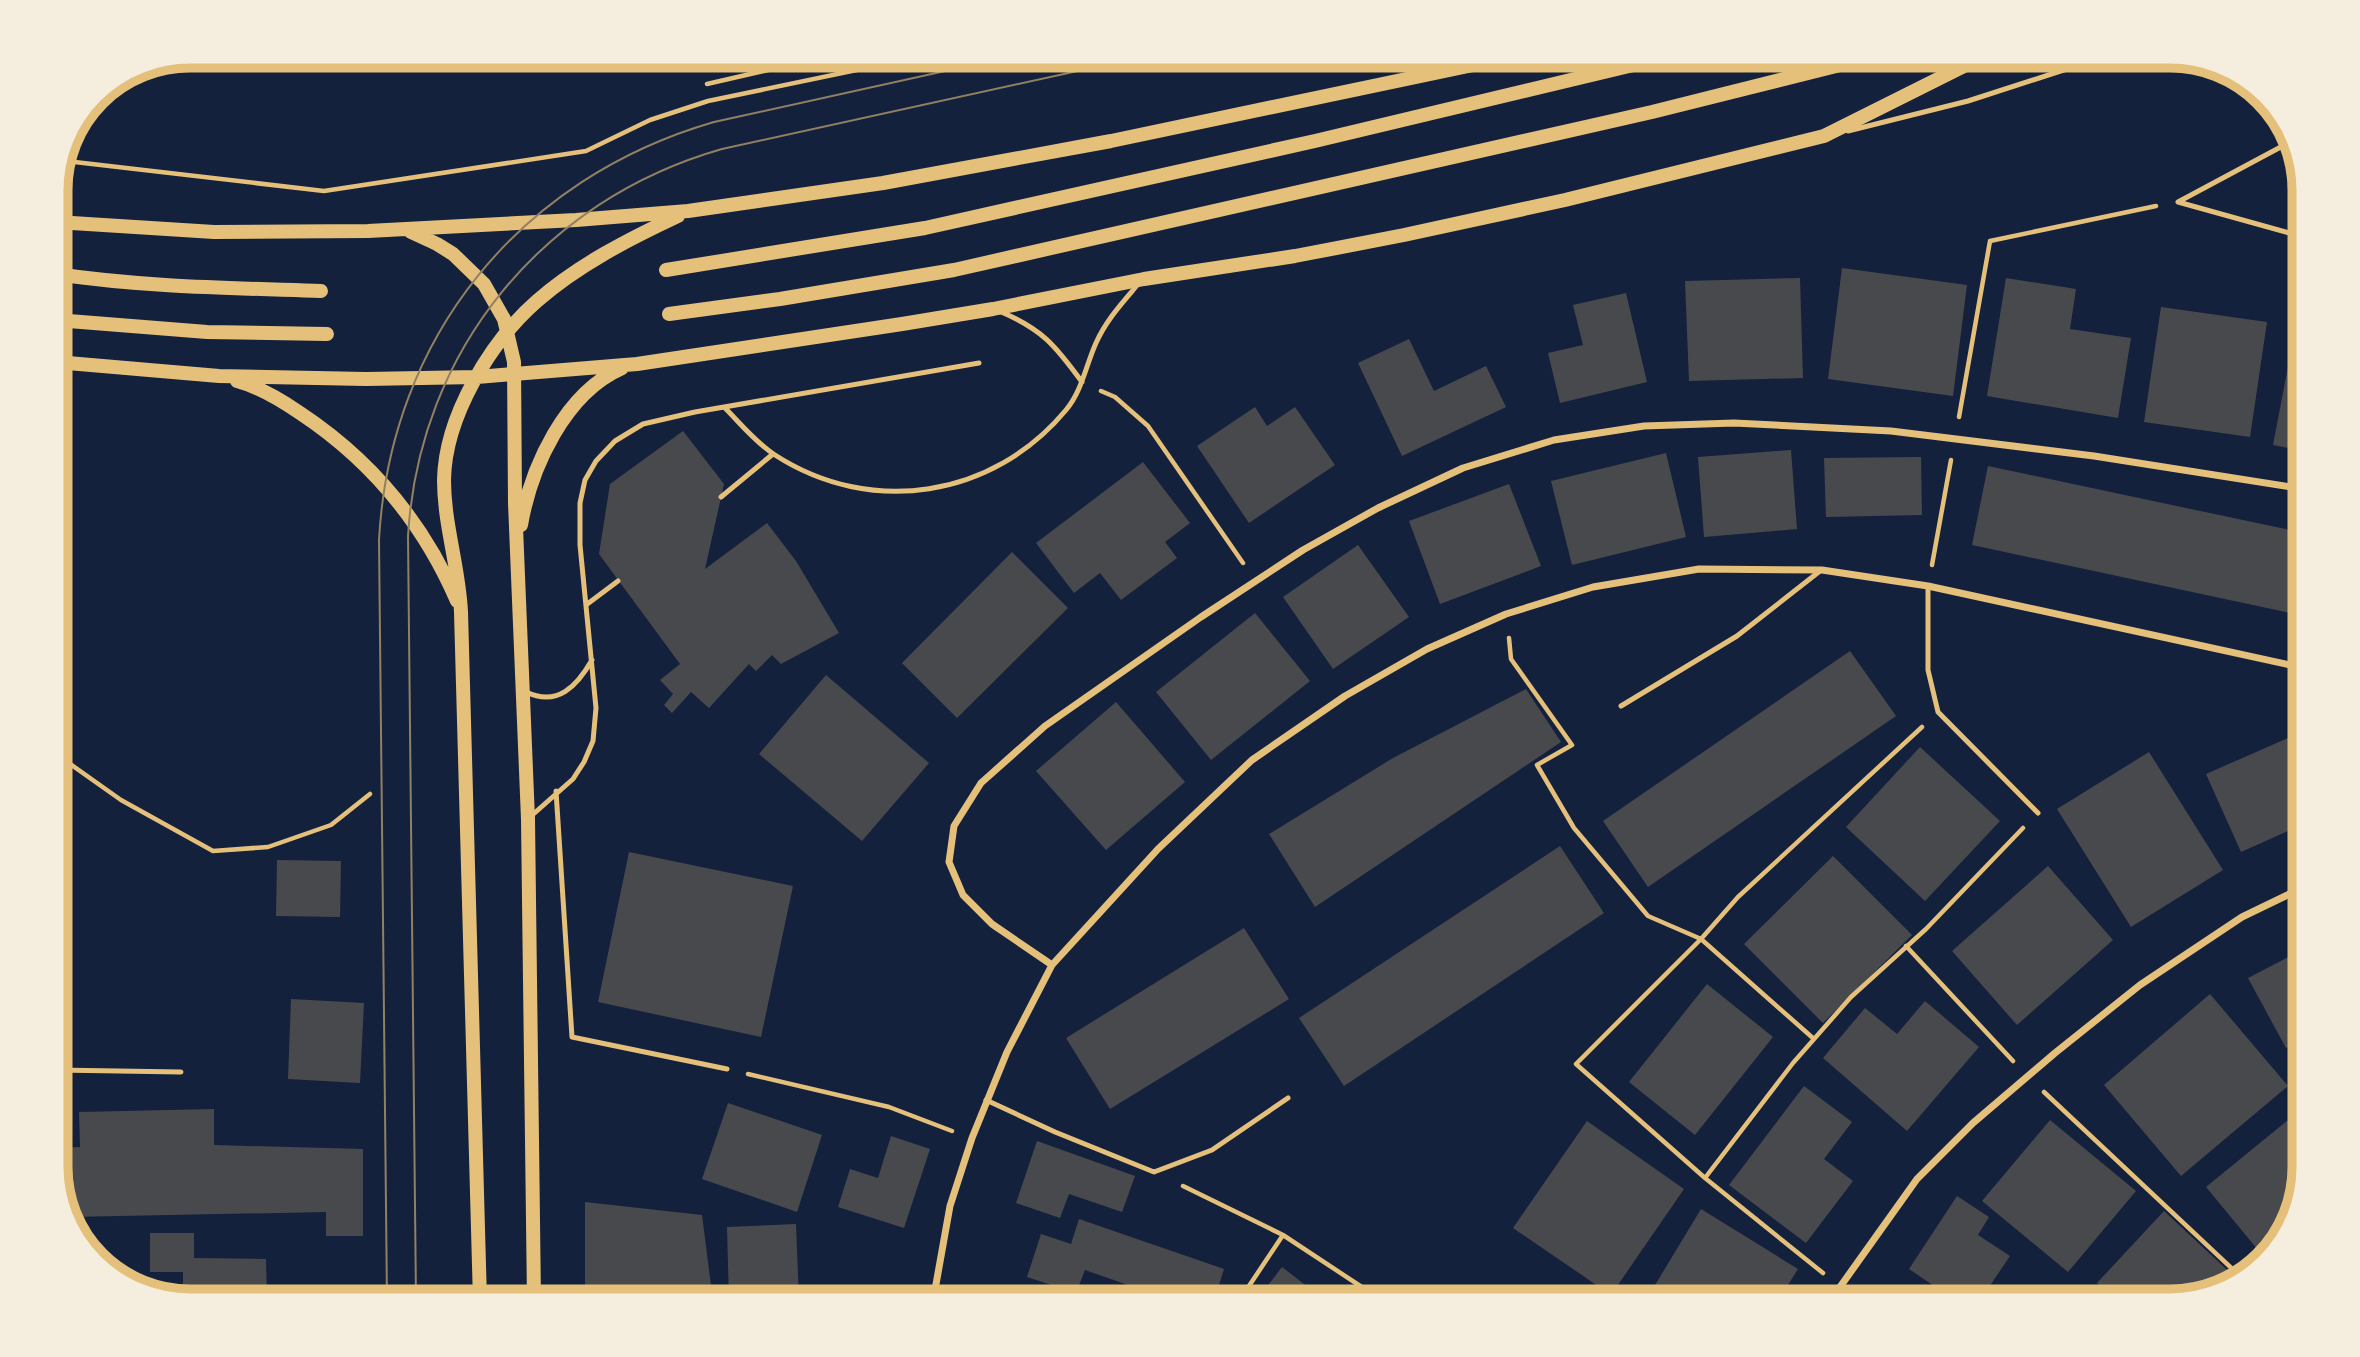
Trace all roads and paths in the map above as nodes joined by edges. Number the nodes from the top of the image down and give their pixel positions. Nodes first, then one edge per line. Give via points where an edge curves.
1 (777, 68) edge
2 (866, 68) edge
3 (1458, 68) edge
4 (1621, 68) edge
5 (1828, 68) edge
6 (1960, 68) edge
7 (2070, 68) edge
8 (707, 84) dead end
9 (1824, 136) junction
10 (2283, 146) edge
11 (72, 162) edge
12 (2178, 202) junction
13 (688, 211) junction
14 (69, 223) edge
15 (407, 230) junction
16 (2291, 233) edge
17 (666, 270) dead end
18 (69, 276) edge
19 (1144, 279) junction
20 (321, 291) dead end
21 (993, 309) junction
22 (669, 314) dead end
23 (69, 321) edge
24 (508, 332) junction
25 (327, 334) dead end
26 (69, 363) edge
27 (979, 363) dead end
28 (637, 364) junction
29 (516, 375) junction
30 (219, 376) junction
31 (477, 377) junction
32 (1082, 382) junction
33 (725, 408) junction
34 (1955, 438) junction
35 (773, 454) junction
36 (2291, 487) edge
37 (721, 497) dead end
38 (517, 564) junction
39 (1822, 570) junction
40 (618, 581) dead end
41 (1256, 581) junction
42 (1928, 586) junction
43 (586, 605) junction
44 (461, 612) junction
45 (1506, 614) junction
46 (592, 660) junction
47 (2291, 665) edge
48 (523, 690) junction
49 (1621, 706) dead end
50 (1938, 712) junction
51 (69, 763) edge
52 (556, 791) junction
53 (370, 794) dead end
54 (2038, 813) joint
55 (528, 819) junction
56 (2292, 893) edge
57 (1701, 939) junction
58 (1906, 946) junction
59 (1052, 965) junction
60 (1814, 1039) junction
61 (727, 1069) joint
62 (69, 1070) edge
63 (181, 1072) dead end
64 (2027, 1076) junction
65 (1288, 1098) dead end
66 (986, 1100) junction
67 (972, 1138) junction
68 (1154, 1172) junction
69 (1705, 1178) junction
70 (1283, 1235) junction
71 (2234, 1270) edge
72 (1840, 1286) junction
73 (480, 1289) edge
74 (534, 1289) edge
75 (935, 1289) edge
76 (1246, 1289) edge
77 (1365, 1289) edge
78 (1838, 1289) edge

1 - 8 path
2 - 11 path via 708,101 650,120 586,151 324,191
3 - 13 main road via 883,183
4 - 17 main road via 937,225
5 - 22 main road via 954,271
6 - 9 main road
7 - 9 lane via 1968,101
9 - 19 main road via 1404,235
10 - 12 lane
12 - 16 lane
12 - 34 path via 1990,241
13 - 15 main road
13 - 24 main road via 579,270 537,301
14 - 15 main road via 214,232
15 - 24 main road via 466,264 495,300
18 - 20 main road
19 - 21 main road
19 - 32 lane via 1108,321
21 - 28 main road
21 - 32 lane via 1041,333
23 - 25 main road via 207,332
24 - 29 main road
24 - 31 main road
26 - 30 main road
27 - 33 lane
28 - 29 main road
28 - 38 main road via 593,386 550,443 526,502
29 - 31 main road
29 - 38 main road
30 - 31 main road
30 - 44 main road via 242,382 291,407 364,462 425,537
31 - 44 main road via 450,439 444,478
32 - 35 lane via 1068,408 1025,450 944,488 859,490 809,474
32 - 41 path via 1115,397 1148,426
33 - 35 lane
33 - 43 lane via 643,424 615,441 596,461 585,480 580,503
34 - 36 street
34 - 41 street via 1891,430 1734,423 1644,426 1554,440 1463,468 1378,508
34 - 42 path
35 - 37 lane
38 - 48 main road
39 - 42 street
39 - 45 street via 1699,569 1592,587
39 - 49 lane via 1737,636
40 - 43 lane
41 - 59 street via 1045,726 981,783 954,826 949,862 963,895 992,924
42 - 47 street
42 - 50 lane via 1928,670
43 - 46 lane
44 - 73 main road
45 - 57 path via 1511,659 1572,745 1537,765 1560,805 1648,916
45 - 59 street via 1427,649 1345,696 1252,760 1158,849
46 - 48 lane via 578,682 563,694 545,697
46 - 52 lane via 593,741 573,779
48 - 55 main road
50 - 54 lane
50 - 57 path via 1738,897
51 - 53 path via 121,800 213,851 268,847 331,825
52 - 55 lane
52 - 61 lane via 572,1037
54 - 58 path
55 - 74 main road
56 - 64 street via 2242,917 2140,985
57 - 60 path
57 - 69 path via 1576,1065
58 - 60 path
58 - 64 path
59 - 66 street
60 - 69 path
61 - 67 path via 889,1107
62 - 63 lane
64 - 71 path
64 - 72 street via 1917,1179
65 - 68 lane via 1212,1150
66 - 67 street
66 - 68 lane
67 - 75 street via 950,1206
68 - 70 path
69 - 72 path
70 - 76 path
70 - 77 path
72 - 78 street

